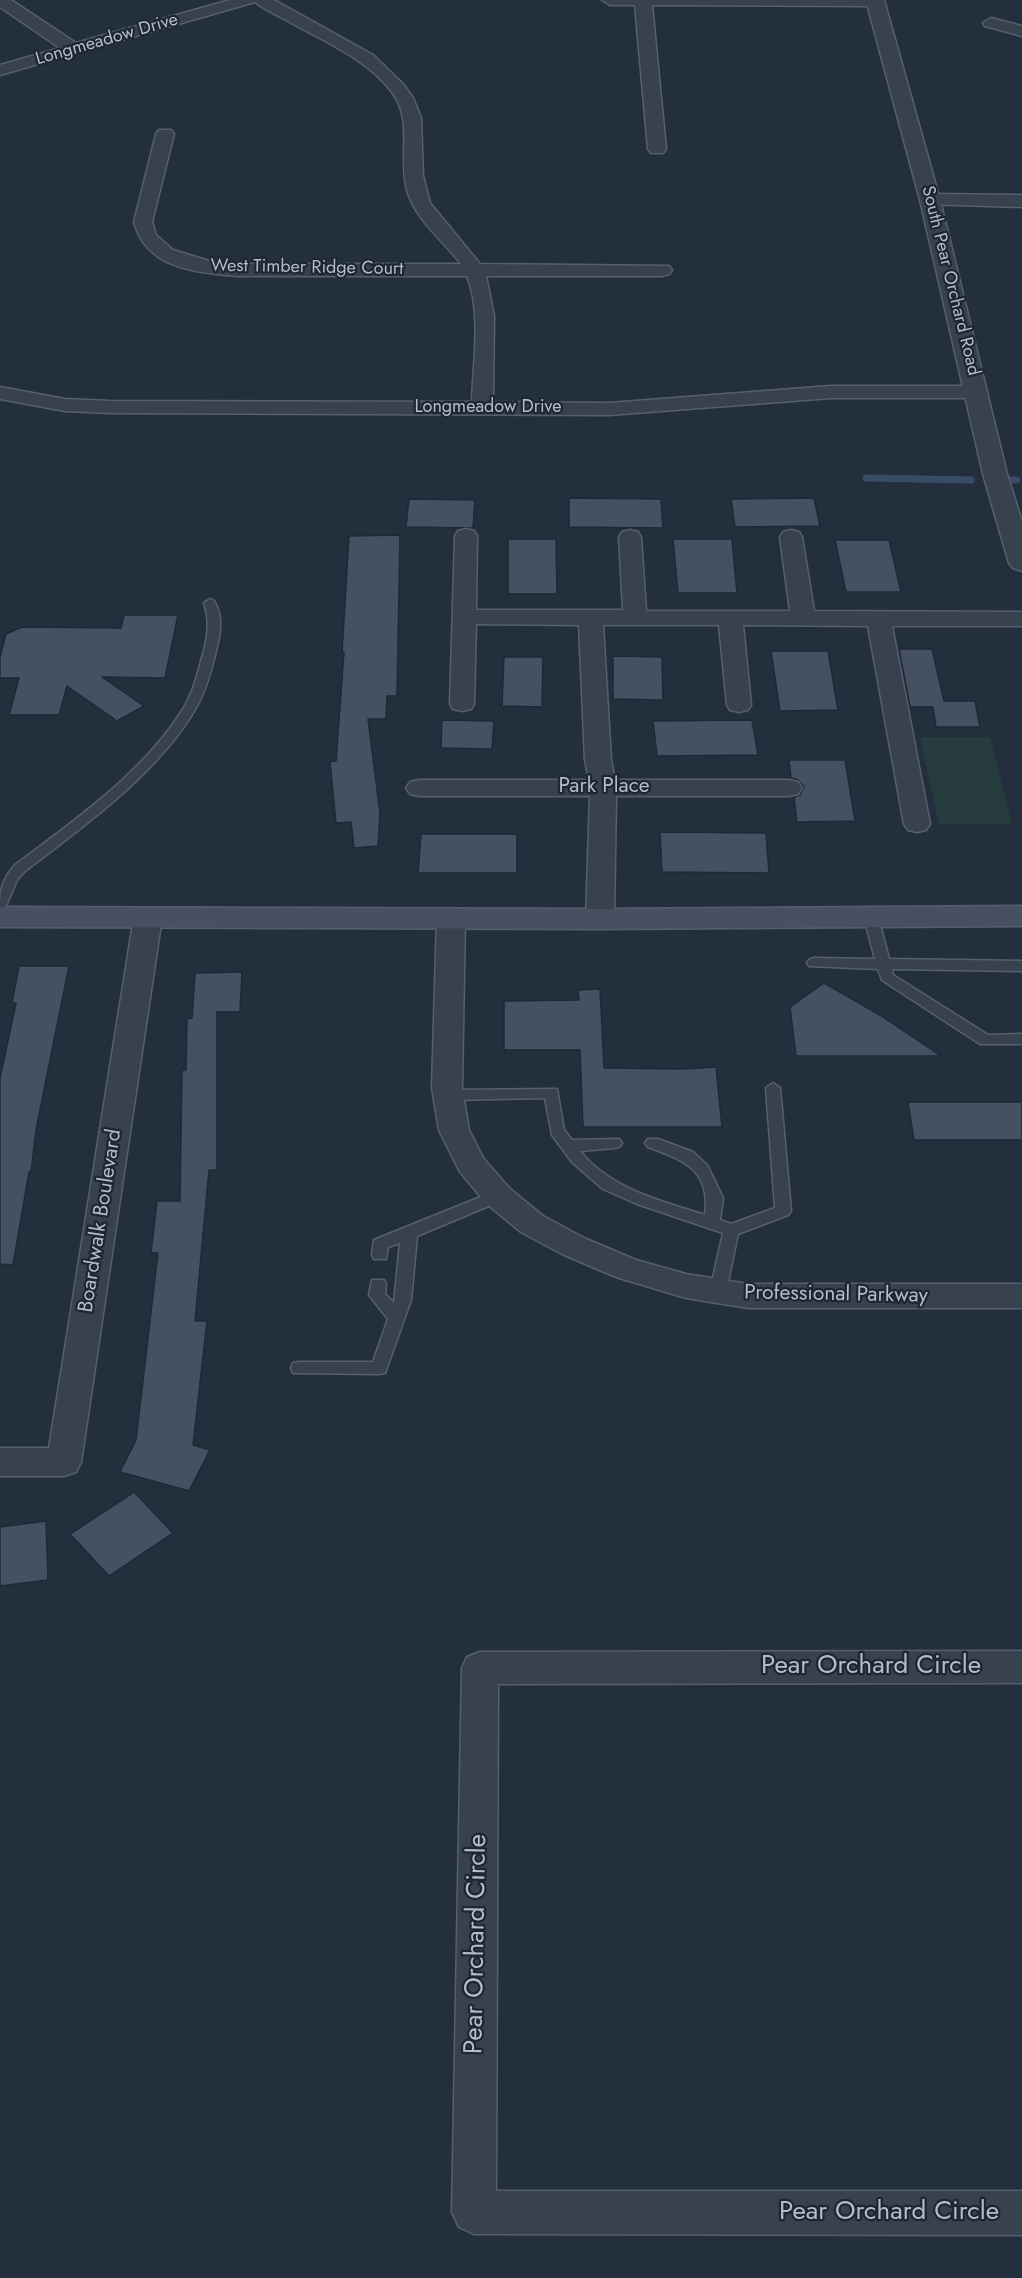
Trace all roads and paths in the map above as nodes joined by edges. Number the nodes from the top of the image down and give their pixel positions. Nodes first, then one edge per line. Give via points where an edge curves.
1 (0, 0) edge
2 (248, 0) edge
3 (262, 0) edge
4 (610, 0) edge
5 (644, 0) edge
6 (875, 0) edge
7 (991, 23) dead end
8 (1022, 31) edge
9 (73, 49) junction
10 (0, 70) edge
11 (165, 134) dead end
12 (657, 149) dead end
13 (930, 200) junction
14 (1022, 201) edge
15 (475, 270) junction
16 (662, 270) dead end
17 (977, 392) junction
18 (0, 393) edge
19 (482, 408) junction
20 (466, 536) dead end
21 (630, 537) dead end
22 (791, 537) dead end
23 (1022, 563) edge
24 (210, 603) dead end
25 (464, 617) junction
26 (591, 618) junction
27 (635, 618) junction
28 (730, 618) junction
29 (803, 619) junction
30 (879, 619) junction
31 (1022, 619) edge
32 (462, 704) dead end
33 (739, 705) dead end
34 (603, 787) junction
35 (419, 788) dead end
36 (789, 788) dead end
37 (917, 824) dead end
38 (0, 905) edge
39 (1022, 916) edge
40 (0, 917) edge
41 (148, 917) junction
42 (452, 917) junction
43 (871, 917) junction
44 (600, 919) junction
45 (814, 963) dead end
46 (882, 964) junction
47 (1022, 966) edge
48 (922, 999) junction
49 (943, 999) dead end
50 (1022, 1040) edge
51 (773, 1088) dead end
52 (448, 1095) junction
53 (614, 1143) dead end
54 (653, 1143) dead end
55 (568, 1146) junction
56 (498, 1196) junction
57 (712, 1223) junction
58 (731, 1230) junction
59 (409, 1233) junction
60 (380, 1255) dead end
61 (378, 1284) dead end
62 (718, 1291) junction
63 (1022, 1296) edge
64 (396, 1317) junction
65 (299, 1368) dead end
66 (0, 1462) edge
67 (1022, 1667) edge
68 (1022, 2213) edge

1 - 9 street
2 - 9 street, Longmeadow Drive
3 - 15 street via 367,59 404,95 414,125 413,172 417,194 429,215
4 - 5 street
5 - 6 street
5 - 12 street
6 - 13 street, South Pear Orchard Road
7 - 8 street
9 - 10 street, Longmeadow Drive
11 - 15 street, West Timber Ridge Court via 143,222 149,241 172,256 237,270
13 - 14 street
13 - 17 street, South Pear Orchard Road
15 - 16 street, West Timber Ridge Court
15 - 19 street via 483,310
17 - 19 street, Longmeadow Drive via 831,392 609,408
17 - 23 street, South Pear Orchard Road via 995,474
18 - 19 street, Longmeadow Drive via 64,405 110,407
20 - 25 street
21 - 27 street
22 - 29 street
24 - 38 lane via 215,624 191,707 140,767 10,878
25 - 26 street
25 - 32 street
26 - 27 street
26 - 34 street via 598,760
27 - 28 street
28 - 29 street
28 - 33 street
29 - 30 street
30 - 31 street
30 - 37 street
34 - 35 street, Park Place
34 - 36 street, Park Place
34 - 44 street
39 - 43 main road
40 - 41 main road
41 - 42 main road
41 - 66 street, Boardwalk Boulevard via 64,1462
42 - 44 main road
42 - 52 street, Professional Parkway
43 - 44 main road
43 - 46 lane
45 - 46 lane
46 - 47 lane
46 - 48 lane via 887,977
48 - 49 lane
48 - 50 lane via 985,1040
51 - 58 lane via 783,1211
52 - 55 lane via 552,1093 557,1131
52 - 56 street, Professional Parkway via 454,1130 471,1164
53 - 55 lane
54 - 57 lane via 688,1156 702,1169 715,1197
55 - 57 lane via 608,1185
56 - 59 lane
56 - 62 street, Professional Parkway via 532,1224 605,1260 686,1286
57 - 58 lane
58 - 62 lane
59 - 60 lane via 380,1244
59 - 64 lane via 403,1300
61 - 64 lane via 377,1295
62 - 63 street, Professional Parkway via 748,1296
64 - 65 lane via 379,1368
67 - 68 street, Pear Orchard Circle via 480,1668 474,2212

